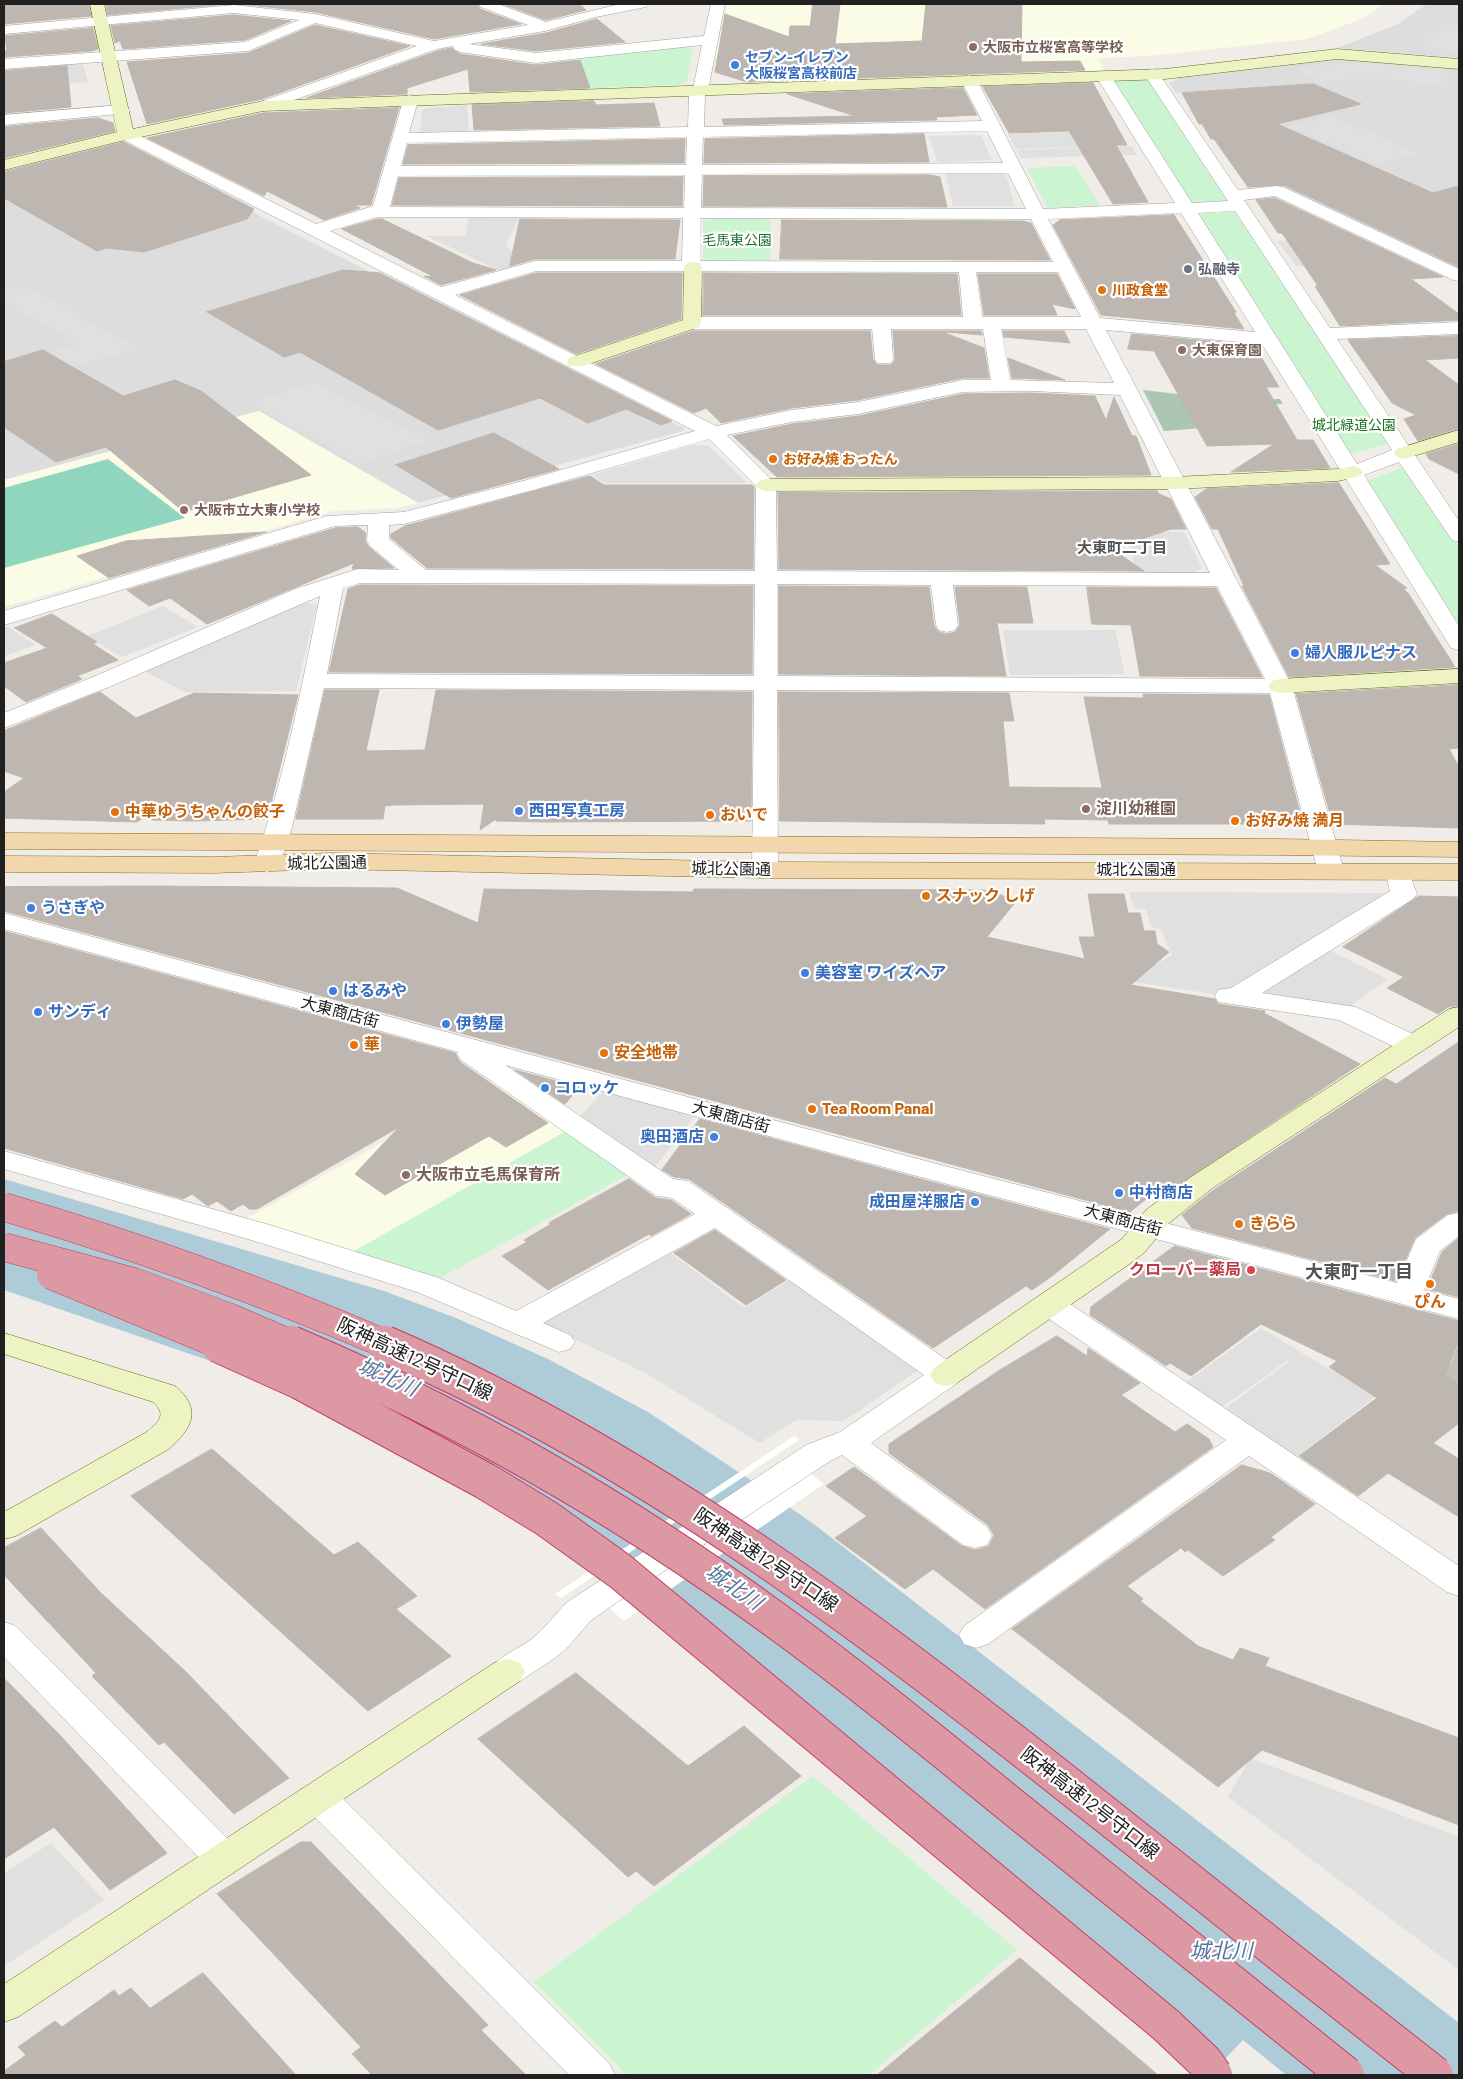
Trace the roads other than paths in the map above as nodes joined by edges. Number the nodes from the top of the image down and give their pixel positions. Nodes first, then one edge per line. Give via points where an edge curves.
1 (97, 4) edge
2 (486, 4) edge
3 (641, 4) edge
4 (718, 4) edge
5 (231, 6) edge
6 (315, 18) junction
7 (101, 23) junction
8 (545, 27) junction
9 (4, 30) edge
10 (711, 40) junction
11 (437, 44) junction
12 (110, 56) junction
13 (4, 64) edge
14 (1459, 64) edge
15 (1152, 74) junction
16 (1104, 76) junction
17 (969, 80) junction
18 (700, 90) junction
19 (410, 100) junction
20 (263, 106) junction
21 (122, 110) junction
22 (4, 120) edge
23 (992, 126) junction
24 (695, 132) junction
25 (126, 135) junction
26 (401, 138) junction
27 (4, 166) edge
28 (1013, 168) junction
29 (694, 169) junction
30 (392, 171) junction
31 (1237, 201) junction
32 (1187, 207) junction
33 (376, 212) junction
34 (692, 213) junction
35 (1036, 214) junction
36 (316, 230) junction
37 (694, 266) junction
38 (1064, 267) junction
39 (967, 268) junction
40 (1459, 276) edge
41 (441, 293) junction
42 (692, 323) junction
43 (881, 323) junction
44 (982, 323) junction
45 (1094, 323) junction
46 (1459, 328) edge
47 (1326, 334) junction
48 (1269, 339) junction
49 (884, 359) dead end
50 (576, 362) junction
51 (1001, 385) junction
52 (1126, 389) junction
53 (713, 432) junction
54 (1459, 436) edge
55 (1404, 453) junction
56 (1353, 472) junction
57 (1175, 483) junction
58 (766, 485) junction
59 (379, 518) junction
60 (1459, 536) edge
61 (421, 577) junction
62 (767, 578) junction
63 (941, 579) junction
64 (1224, 580) junction
65 (333, 584) junction
66 (4, 618) edge
67 (947, 624) dead end
68 (1459, 643) edge
69 (1459, 676) edge
70 (314, 680) junction
71 (766, 682) junction
72 (1280, 686) junction
73 (9, 712) edge
74 (4, 841) edge
75 (765, 844) junction
76 (1459, 850) edge
77 (272, 853) junction
78 (1328, 860) junction
79 (4, 864) edge
80 (765, 870) junction
81 (1398, 872) junction
82 (1459, 872) edge
83 (4, 921) edge
84 (1459, 1015) edge
85 (456, 1043) junction
86 (1412, 1045) junction
87 (4, 1160) edge
88 (4, 1207) edge
89 (715, 1215) junction
90 (1459, 1222) edge
91 (1151, 1227) junction
92 (4, 1247) edge
93 (4, 1256) edge
94 (1407, 1295) junction
95 (1050, 1306) junction
96 (1459, 1309) edge
97 (518, 1323) junction
98 (4, 1342) edge
99 (559, 1342) dead end
100 (946, 1375) junction
101 (1249, 1440) junction
102 (848, 1443) junction
103 (4, 1527) edge
104 (975, 1536) dead end
105 (1459, 1583) edge
106 (4, 1635) edge
107 (976, 1635) dead end
108 (318, 1797) junction
109 (224, 1859) junction
110 (4, 2005) edge
111 (595, 2075) edge
112 (1214, 2075) edge
113 (1346, 2075) edge
114 (1434, 2075) edge

1 - 7 street
2 - 8 street
3 - 8 street
4 - 10 street
5 - 6 street
5 - 7 street
6 - 11 street
6 - 12 street via 248,46
7 - 9 street
7 - 12 street
8 - 11 street
10 - 11 street via 536,58
10 - 18 street
11 - 20 street
12 - 13 street
12 - 21 street
14 - 15 street via 1337,54
15 - 16 street
15 - 31 street
16 - 17 street
16 - 32 street
17 - 18 street
17 - 23 street
18 - 19 street
18 - 24 street via 696,93
19 - 20 street
19 - 26 street
20 - 25 street
21 - 22 street
21 - 25 street
23 - 24 street
23 - 28 street
24 - 26 street
24 - 29 street
25 - 27 street
25 - 36 street
26 - 30 street
28 - 29 street
28 - 35 street
29 - 30 street
29 - 34 street
30 - 33 street via 381,208
31 - 32 street
31 - 40 street via 1277,191
31 - 47 street
32 - 35 street
32 - 48 street
33 - 34 street
33 - 36 street
34 - 35 street
34 - 37 street via 690,259
35 - 38 street
36 - 41 street
37 - 39 street
37 - 41 street via 530,267
37 - 42 street
38 - 39 street
38 - 45 street
39 - 44 street
41 - 50 street
42 - 43 street
42 - 50 street
43 - 44 street
43 - 49 street
44 - 45 street
44 - 51 street
45 - 48 street
45 - 52 street
46 - 47 street
47 - 55 street
48 - 56 street
50 - 53 street
51 - 52 street
51 - 53 street via 963,386 858,408 792,416
52 - 57 street
53 - 58 street
53 - 59 street via 404,518
54 - 55 street
55 - 56 street
55 - 60 street
56 - 57 street
56 - 68 street
57 - 58 street
57 - 64 street
58 - 62 street
59 - 61 street via 378,541
59 - 66 street via 334,520
61 - 62 street
61 - 65 street via 358,576
62 - 63 street
62 - 71 street
63 - 64 street
63 - 67 street
64 - 72 street
65 - 70 street
65 - 73 street via 294,597 101,682
69 - 72 street
70 - 71 street via 558,684
70 - 77 street
71 - 72 street
71 - 75 street
72 - 78 street
74 - 77 main road, 城北公園通
75 - 77 main road, 城北公園通
75 - 78 main road, 城北公園通
75 - 80 street
76 - 78 main road, 城北公園通
77 - 79 main road, 城北公園通
77 - 80 main road, 城北公園通 via 331,861
78 - 80 main road, 城北公園通
78 - 81 main road, 城北公園通
81 - 82 main road, 城北公園通
81 - 86 street via 1404,894 1230,997 1346,1014
83 - 85 street, 大東商店街
84 - 86 street
85 - 89 street via 667,1189 678,1188
85 - 91 street, 大東商店街
86 - 91 street via 1201,1184 1157,1217
87 - 97 street via 363,1264 428,1285
88 - 114 highway, 阪神高速12号守口線, bridge via 162,1254 356,1330 421,1359 617,1462 810,1588 914,1664
89 - 97 street
89 - 100 street
90 - 94 street via 1427,1246
91 - 94 street, 大東商店街
91 - 95 street via 1118,1258
92 - 113 highway, bridge via 134,1282 325,1358 453,1420 582,1492 765,1612 864,1687
93 - 112 highway, bridge via 186,1329 300,1381 485,1481 546,1518 620,1571 1166,2025
94 - 96 street, 大東商店街
95 - 100 street
95 - 101 street
97 - 99 street
98 - 103 street via 164,1394 173,1402 177,1415 173,1427 157,1441
100 - 102 street
101 - 105 street
101 - 107 street
102 - 104 street
102 - 108 street, bridge via 828,1447 598,1598 578,1612 543,1649
106 - 109 street
108 - 109 street
108 - 111 street
109 - 110 street

